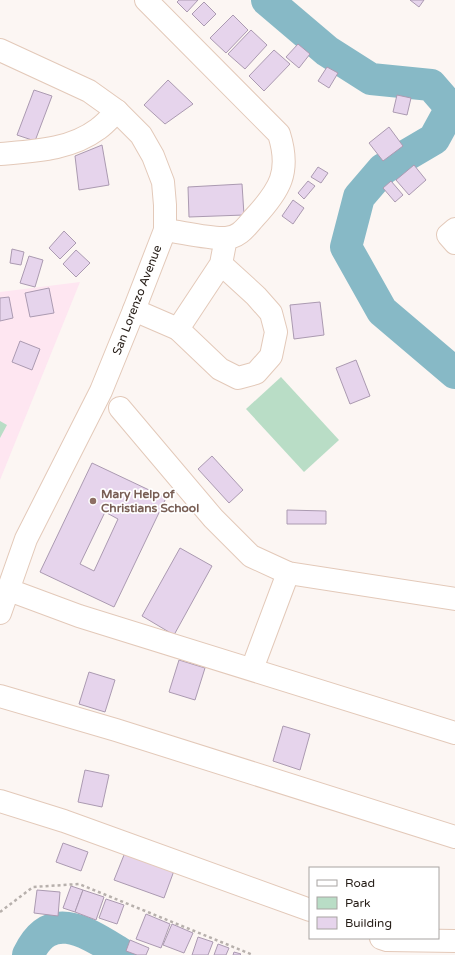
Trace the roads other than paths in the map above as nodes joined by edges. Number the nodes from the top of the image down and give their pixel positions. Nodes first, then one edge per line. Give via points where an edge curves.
1 (146, 0) edge
2 (0, 50) edge
3 (117, 111) junction
4 (0, 154) edge
5 (165, 230) junction
6 (226, 238) junction
7 (220, 264) junction
8 (134, 310) junction
9 (178, 329) junction
10 (120, 408) dead end
11 (288, 573) junction
12 (9, 590) junction
13 (455, 599) edge
14 (0, 613) edge
15 (252, 669) junction
16 (0, 696) edge
17 (455, 732) edge
18 (0, 801) edge
19 (455, 837) edge
20 (309, 910) edge
21 (384, 939) edge
22 (455, 941) edge

1 - 6 street via 279,134 284,152 279,186 240,234
2 - 3 street, San Lorenzo Avenue via 89,91
3 - 4 street via 98,129 73,143 46,150
3 - 5 street, San Lorenzo Avenue via 141,135 163,182
5 - 6 street
5 - 8 street, San Lorenzo Avenue
6 - 7 street
7 - 9 street
7 - 9 street via 271,313 276,332 271,356 256,374 238,378 220,369
8 - 9 street
8 - 12 street, San Lorenzo Avenue via 101,391 26,539
10 - 11 street via 213,518 251,556
11 - 13 street
11 - 15 street
12 - 14 street, San Lorenzo Avenue
12 - 15 street via 79,616
15 - 17 street
16 - 19 street
18 - 20 street
21 - 22 street

